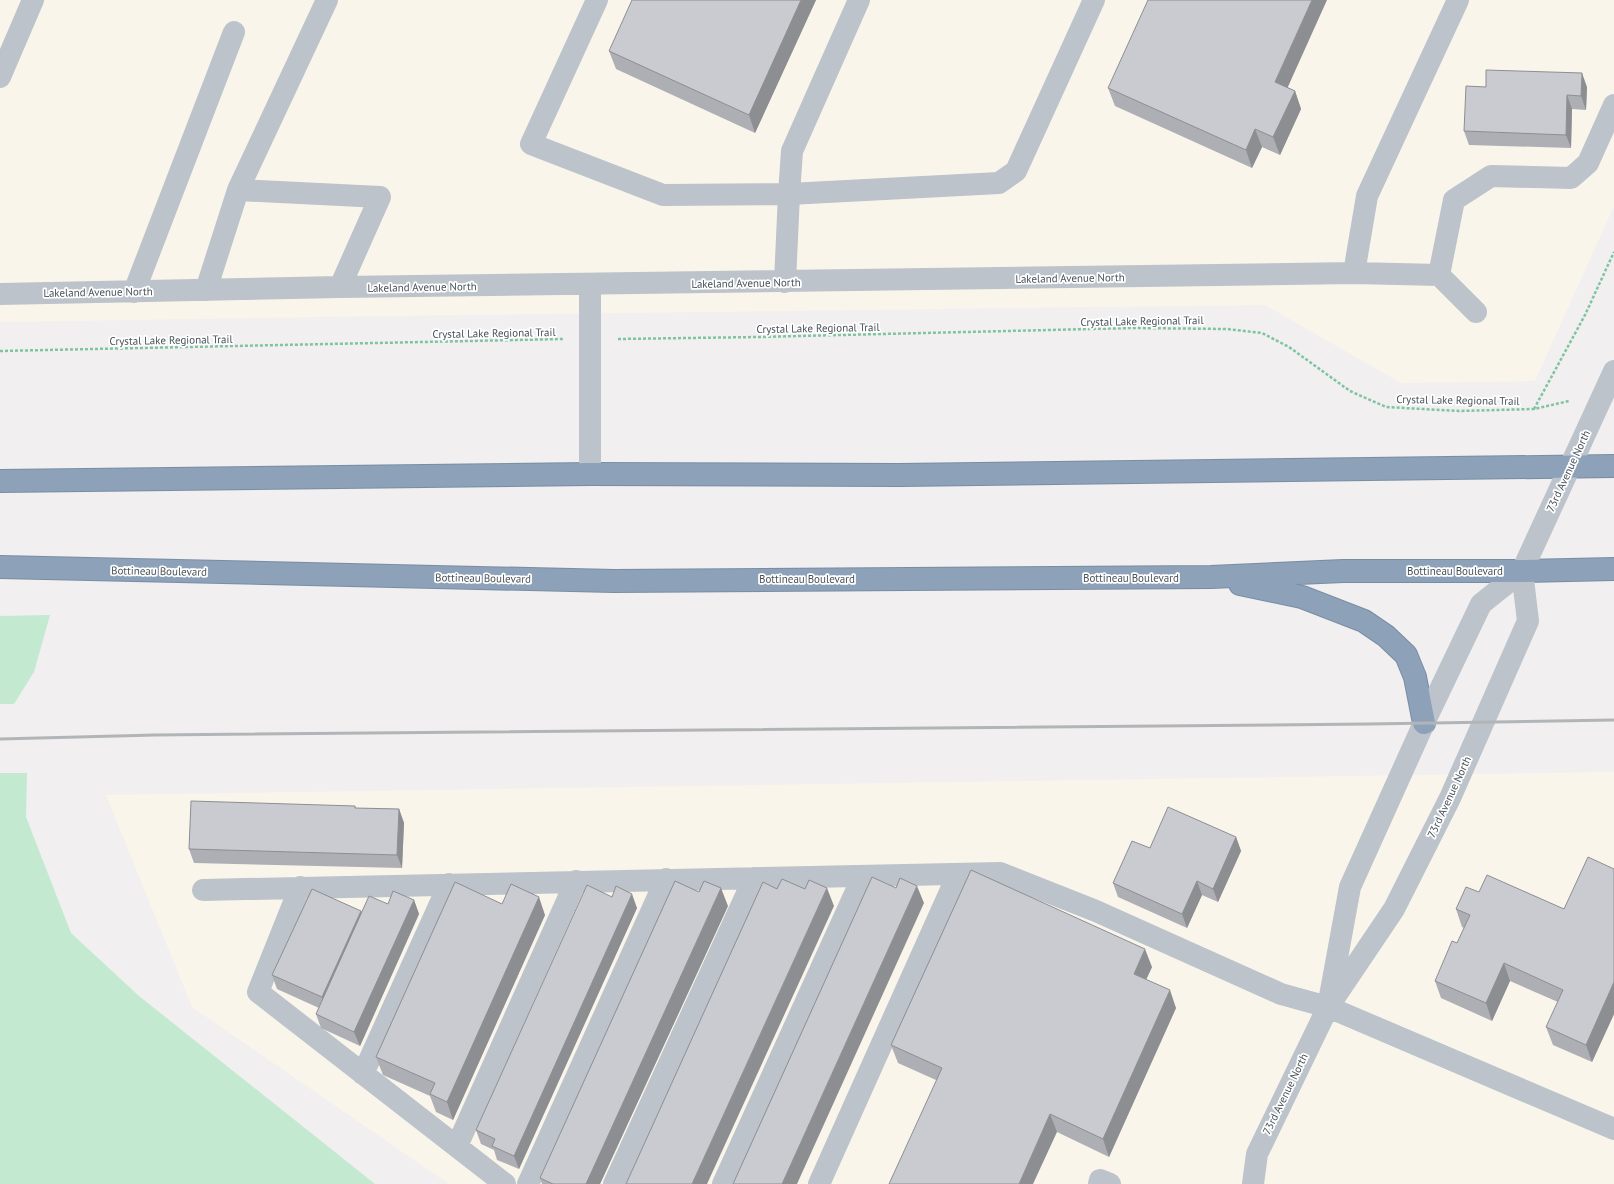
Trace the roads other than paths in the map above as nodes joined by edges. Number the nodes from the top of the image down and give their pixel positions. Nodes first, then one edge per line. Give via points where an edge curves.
1 (33, 0) edge
2 (327, 0) edge
3 (597, 0) edge
4 (859, 0) edge
5 (1094, 0) edge
6 (1458, 0) edge
7 (234, 32) dead end
8 (0, 77) edge
9 (1614, 105) edge
10 (238, 190) junction
11 (789, 194) junction
12 (1354, 274) junction
13 (1439, 275) junction
14 (786, 282) junction
15 (590, 285) junction
16 (340, 287) junction
17 (206, 290) junction
18 (134, 292) junction
19 (0, 294) edge
20 (1476, 312) dead end
21 (1614, 371) edge
22 (1614, 466) edge
23 (1569, 467) junction
24 (590, 474) junction
25 (0, 480) edge
26 (0, 567) edge
27 (1614, 569) edge
28 (1522, 571) junction
29 (1211, 577) junction
30 (1424, 723) junction
31 (958, 874) junction
32 (863, 876) junction
33 (754, 878) junction
34 (666, 879) junction
35 (576, 881) junction
36 (449, 884) junction
37 (300, 887) junction
38 (202, 890) dead end
39 (1328, 1007) junction
40 (363, 1074) junction
41 (1614, 1129) edge
42 (457, 1146) junction
43 (505, 1184) edge
44 (528, 1184) edge
45 (614, 1184) edge
46 (722, 1184) edge
47 (819, 1184) edge
48 (1099, 1184) edge
49 (1110, 1184) edge
50 (1253, 1184) edge

1 - 8 street
2 - 10 street
3 - 11 street via 531,144 663,195
4 - 11 street via 792,151
5 - 11 street via 1016,171 999,183
6 - 12 street via 1367,196
7 - 18 street
9 - 13 street via 1588,163 1571,178 1491,176 1454,200
10 - 16 street via 380,198
10 - 17 street
11 - 14 street
12 - 13 street, Lakeland Avenue North
12 - 14 street, Lakeland Avenue North
13 - 20 street
14 - 15 street, Lakeland Avenue North
15 - 16 street, Lakeland Avenue North
15 - 24 street
16 - 17 street, Lakeland Avenue North
17 - 18 street, Lakeland Avenue North
18 - 19 street, Lakeland Avenue North
21 - 23 street, 73rd Avenue North
22 - 23 highway
23 - 24 highway via 899,475
23 - 28 street, 73rd Avenue North
24 - 25 highway
26 - 29 highway, Bottineau Boulevard via 614,580
27 - 28 highway, Bottineau Boulevard
28 - 29 highway, Bottineau Boulevard via 1343,571
28 - 30 street, 73rd Avenue North via 1481,604
28 - 39 street, 73rd Avenue North via 1528,622 1450,798 1394,909
29 - 30 highway via 1302,597 1364,621 1386,636 1406,655 1416,677
30 - 39 street, 73rd Avenue North via 1350,887
31 - 32 street
31 - 39 street via 1000,872 1096,911 1282,994
31 - 47 street
32 - 33 street
32 - 46 street
33 - 34 street
33 - 45 street
34 - 35 street
34 - 44 street
35 - 36 street
35 - 42 street
36 - 37 street
36 - 40 street
37 - 38 street
37 - 40 street via 258,992
39 - 41 street
39 - 50 street, 73rd Avenue North via 1256,1154
40 - 42 street
42 - 43 street
48 - 49 street via 1100,1180

